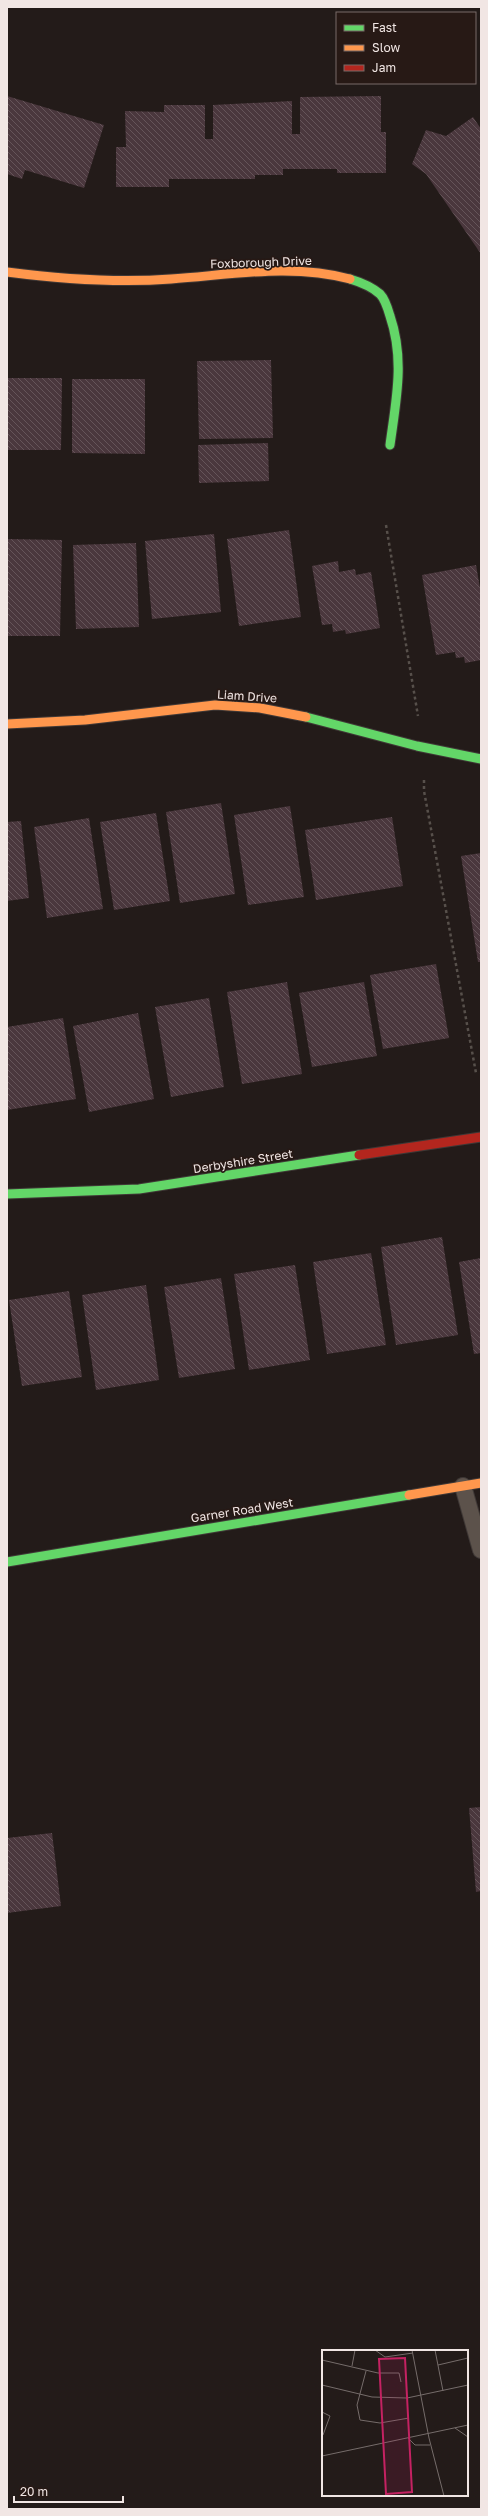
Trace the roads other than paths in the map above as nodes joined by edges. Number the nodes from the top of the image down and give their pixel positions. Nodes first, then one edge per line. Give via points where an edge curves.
1 (7, 272) edge
2 (390, 445) dead end
3 (7, 724) edge
4 (481, 759) edge
5 (481, 1137) edge
6 (7, 1194) edge
7 (481, 1483) edge
8 (463, 1486) junction
9 (481, 1550) edge
10 (7, 1562) edge

1 - 2 street, Foxborough Drive via 41,277 147,280 306,271 358,280 381,295 391,316 400,370
3 - 4 street, Liam Drive via 69,722 185,706 226,705 276,709 325,720 421,748
5 - 6 street, Derbyshire Street via 139,1189
7 - 8 street, Garner Road West
8 - 9 lane
8 - 10 street, Garner Road West

